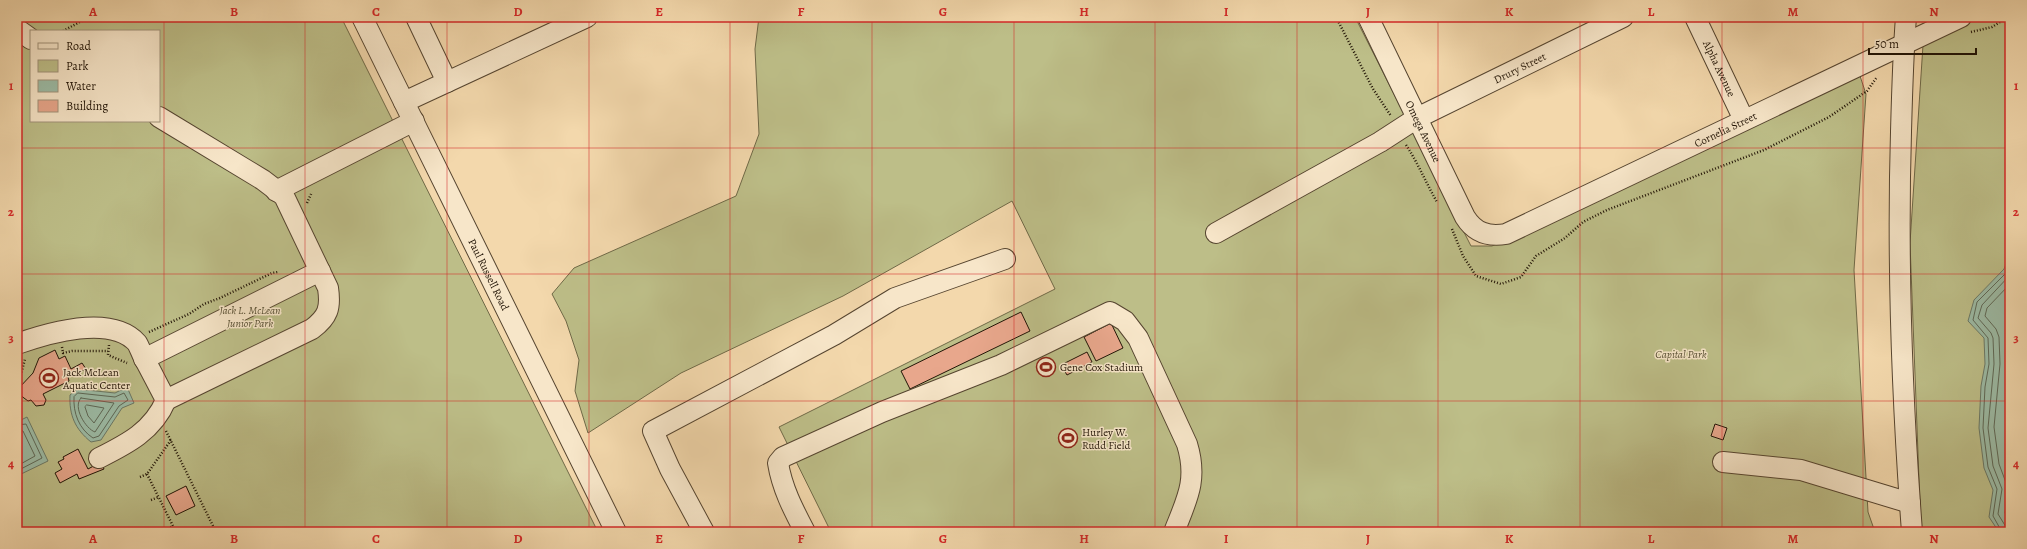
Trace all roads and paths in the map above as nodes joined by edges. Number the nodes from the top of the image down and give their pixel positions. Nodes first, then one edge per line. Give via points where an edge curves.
1 (89, 17) edge
2 (362, 17) edge
3 (416, 17) edge
4 (587, 17) edge
5 (1336, 17) edge
6 (1368, 17) edge
7 (1623, 17) edge
8 (1695, 17) edge
9 (1906, 17) edge
10 (2008, 17) edge
11 (1963, 25) edge
12 (17, 29) edge
13 (65, 30) edge
14 (30, 38) edge
15 (1904, 44) junction
16 (1879, 74) dead end
17 (447, 82) junction
18 (404, 102) junction
19 (160, 118) edge
20 (1417, 118) junction
21 (1744, 120) junction
22 (414, 121) junction
23 (1399, 130) junction
24 (316, 187) dead end
25 (276, 191) junction
26 (1440, 206) dead end
27 (306, 210) dead end
28 (1451, 227) dead end
29 (1216, 233) dead end
30 (1489, 235) joint
31 (1005, 259) dead end
32 (285, 271) dead end
33 (320, 271) junction
34 (111, 330) junction
35 (148, 333) dead end
36 (17, 344) edge
37 (108, 351) junction
38 (63, 353) dead end
39 (138, 363) junction
40 (166, 400) junction
41 (98, 458) dead end
42 (1723, 462) dead end
43 (147, 474) junction
44 (140, 477) dead end
45 (159, 497) junction
46 (152, 500) dead end
47 (1910, 503) junction
48 (173, 526) junction
49 (165, 530) dead end
50 (215, 531) edge
51 (176, 532) edge
52 (211, 532) edge
53 (616, 532) edge
54 (704, 532) edge
55 (805, 532) edge
56 (1174, 532) edge
57 (1912, 532) edge

1 - 13 path
2 - 18 street, Paul Russell Road
3 - 17 street
4 - 17 street
5 - 23 path via 1373,89
6 - 20 street, Omega Avenue
7 - 20 street, Drury Street
8 - 21 street, Alpha Avenue
9 - 15 street
10 - 11 path via 1992,27
11 - 15 street, Cornelia Street
12 - 14 street
15 - 21 street, Cornelia Street
15 - 47 street via 1899,261 1902,375
16 - 28 path via 1867,91 1829,117 1764,150 1607,210 1583,222 1565,238 1536,256 1521,277 1501,284 1476,276 1463,256
17 - 18 street
18 - 22 street, Paul Russell Road
19 - 25 street
20 - 23 street, Drury Street
20 - 30 street, Omega Avenue via 1470,226
21 - 30 street, Cornelia Street via 1506,234
22 - 25 street
22 - 53 street, Paul Russell Road
23 - 26 path
23 - 29 street, Drury Street
24 - 27 path via 307,202
25 - 33 street via 284,196
31 - 54 street via 895,298 834,335 653,431
32 - 35 path via 272,273
33 - 39 street
33 - 40 street via 328,288 330,300 322,322
34 - 36 street via 85,328 50,333
34 - 37 path
34 - 39 street via 128,336 137,344
37 - 38 path
37 - 39 path via 108,355
39 - 40 street
40 - 41 street via 155,421 141,435
42 - 47 street via 1800,470
43 - 44 path
43 - 45 path
43 - 50 path via 171,440
45 - 46 path
45 - 48 path
47 - 57 street
48 - 49 path
48 - 51 path
50 - 52 path
55 - 56 street via 780,478 778,463 784,457 882,412 1001,365 1110,312 1125,321 1138,338 1192,460 1191,489

